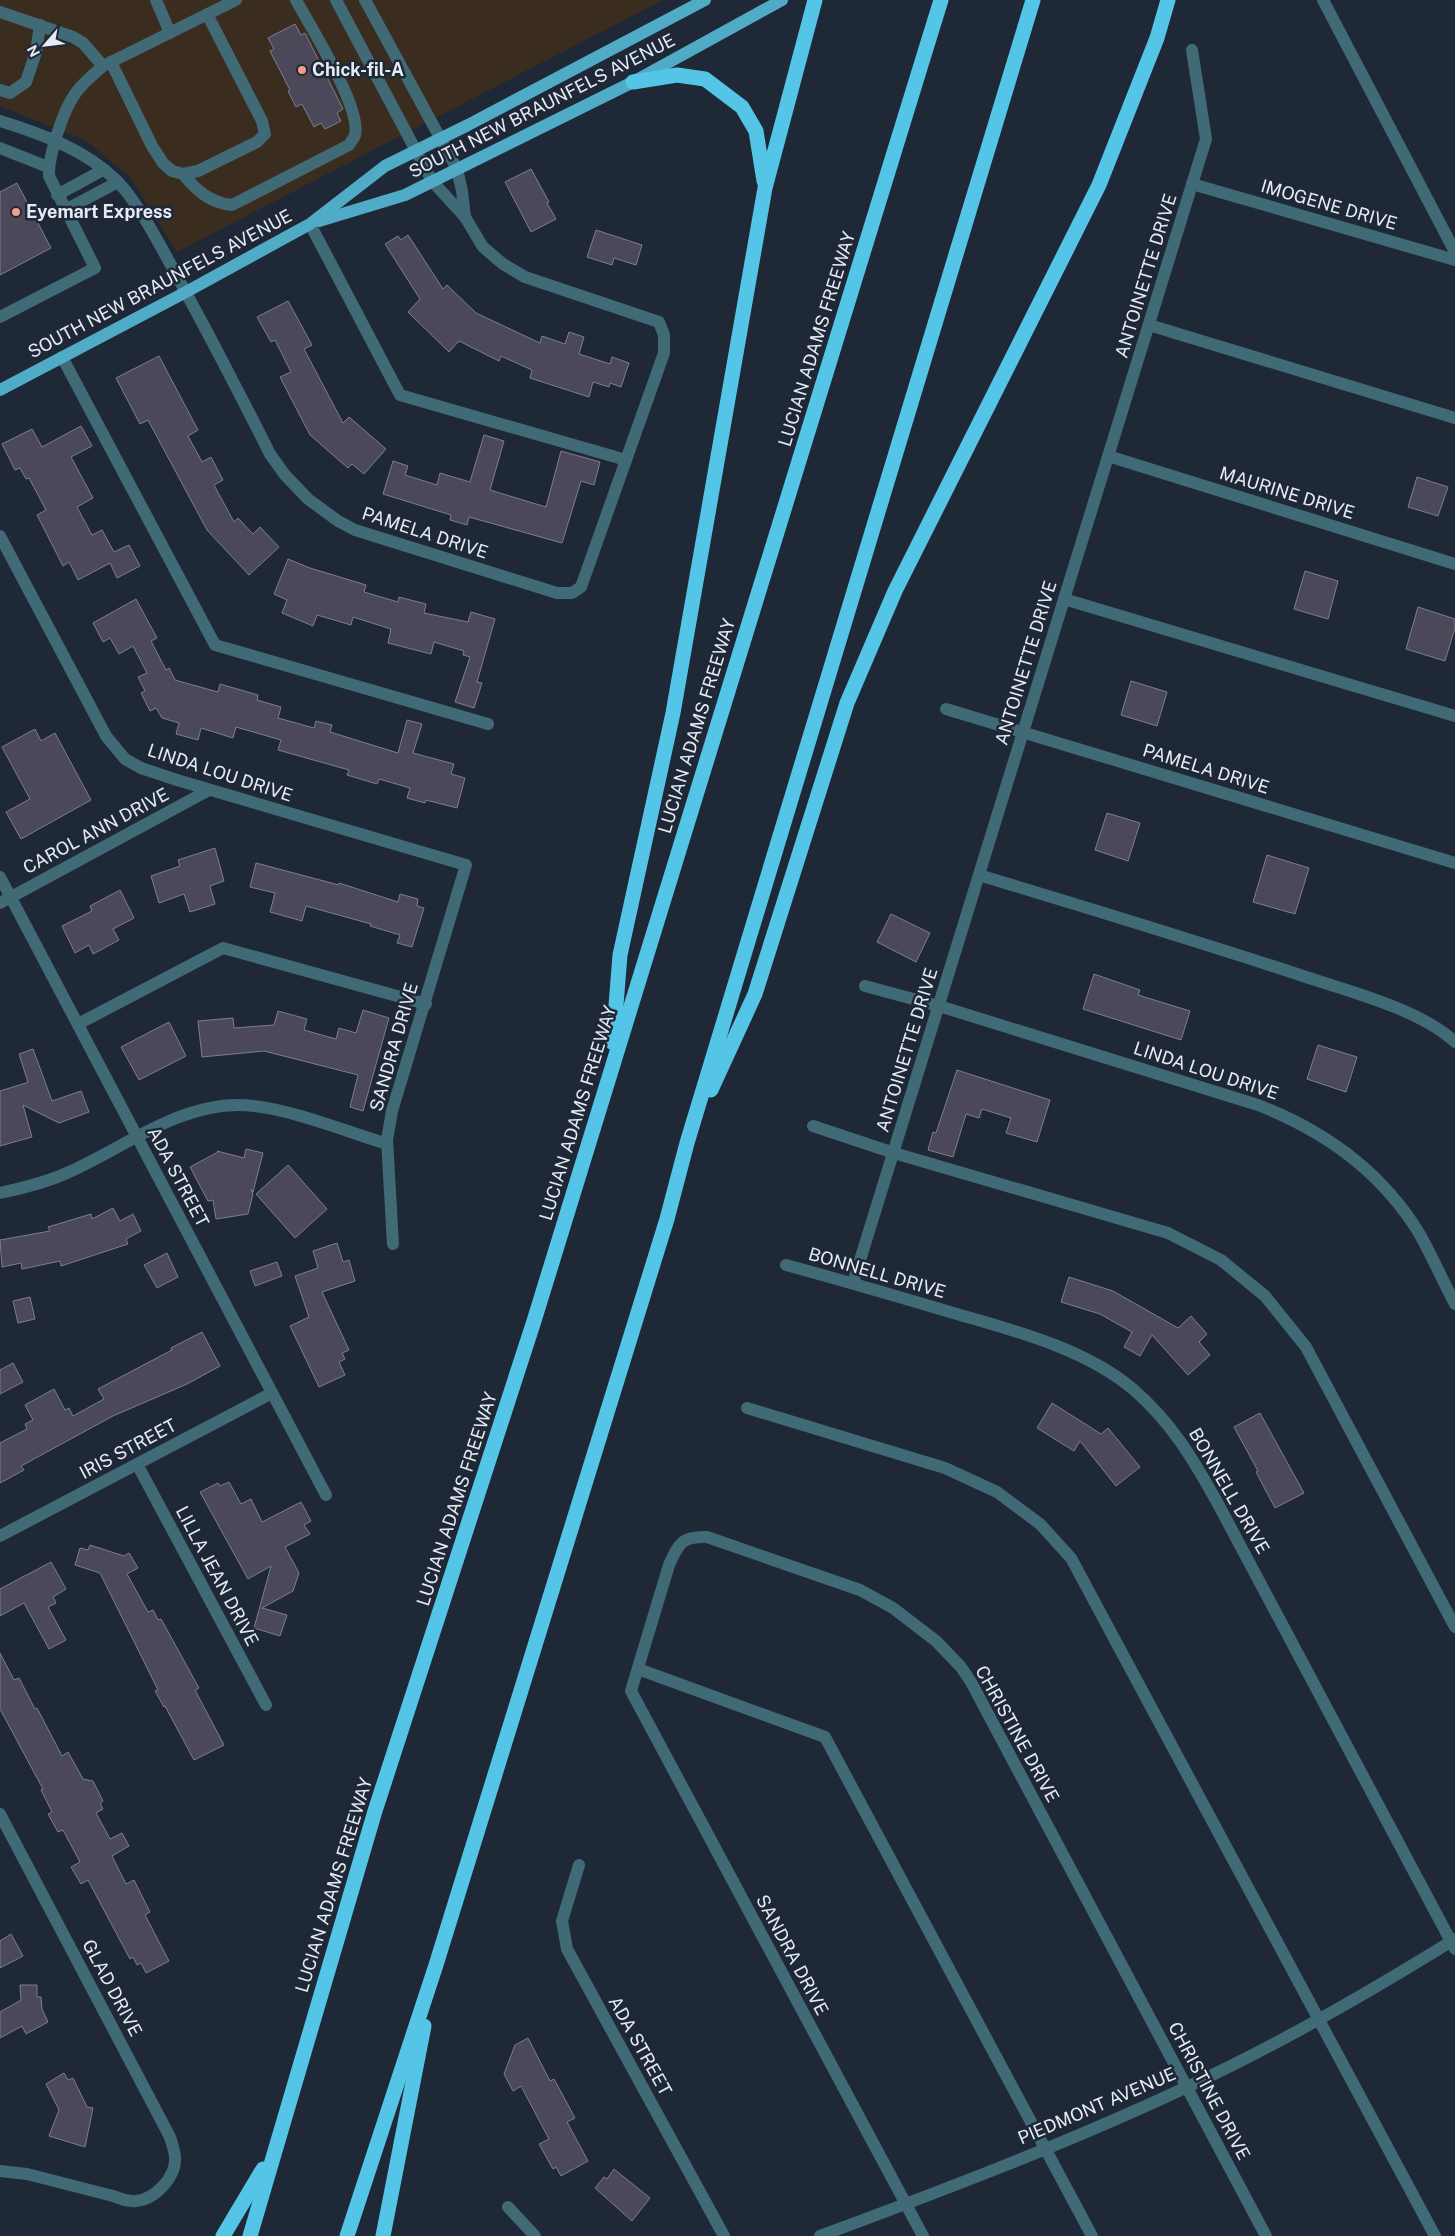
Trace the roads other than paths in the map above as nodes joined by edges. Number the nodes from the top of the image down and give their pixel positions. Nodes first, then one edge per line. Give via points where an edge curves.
1 (156, 0) edge
2 (236, 0) edge
3 (296, 0) edge
4 (336, 0) edge
5 (365, 0) edge
6 (705, 0) edge
7 (782, 0) edge
8 (815, 0) edge
9 (935, 0) edge
10 (941, 0) edge
11 (1033, 0) edge
12 (1168, 0) edge
13 (1323, 0) edge
14 (0, 12) edge
15 (207, 14) junction
16 (40, 26) junction
17 (170, 33) junction
18 (1192, 50) dead end
19 (107, 64) junction
20 (633, 82) junction
21 (916, 82) junction
22 (0, 90) edge
23 (0, 121) edge
24 (440, 139) junction
25 (56, 142) junction
26 (0, 148) edge
27 (416, 150) junction
28 (48, 167) junction
29 (457, 169) junction
30 (103, 170) junction
31 (183, 174) junction
32 (118, 182) junction
33 (432, 182) junction
34 (1192, 184) junction
35 (765, 188) junction
36 (57, 195) junction
37 (65, 210) junction
38 (465, 217) junction
39 (310, 224) junction
40 (1455, 252) edge
41 (1455, 260) edge
42 (186, 292) junction
43 (0, 317) edge
44 (1149, 325) junction
45 (62, 357) junction
46 (0, 390) edge
47 (1455, 418) edge
48 (1108, 456) junction
49 (626, 460) junction
50 (0, 536) edge
51 (1455, 564) edge
52 (1064, 599) junction
53 (946, 709) dead end
54 (1455, 716) edge
55 (488, 724) dead end
56 (1023, 731) junction
57 (209, 790) junction
58 (1455, 863) edge
59 (466, 866) joint
60 (979, 875) junction
61 (0, 877) edge
62 (5, 900) edge
63 (865, 986) dead end
64 (426, 1004) junction
65 (939, 1006) junction
66 (78, 1024) junction
67 (1455, 1042) edge
68 (611, 1070) junction
69 (813, 1126) dead end
70 (137, 1137) junction
71 (387, 1140) junction
72 (687, 1144) junction
73 (894, 1153) junction
74 (0, 1193) edge
75 (393, 1244) dead end
76 (786, 1265) dead end
77 (853, 1284) junction
78 (1455, 1304) edge
79 (272, 1393) junction
80 (747, 1408) dead end
81 (137, 1464) junction
82 (326, 1495) dead end
83 (0, 1536) edge
84 (1455, 1627) edge
85 (638, 1668) junction
86 (631, 1691) joint
87 (266, 1705) dead end
88 (0, 1814) edge
89 (579, 1865) dead end
90 (1454, 1943) edge
91 (436, 1965) junction
92 (1320, 2020) junction
93 (1187, 2087) junction
94 (1046, 2148) junction
95 (274, 2150) junction
96 (0, 2171) edge
97 (906, 2204) junction
98 (508, 2207) dead end
99 (223, 2236) edge
100 (250, 2236) edge
101 (346, 2236) edge
102 (383, 2236) edge
103 (536, 2236) edge
104 (724, 2236) edge
105 (820, 2236) edge
106 (923, 2236) edge
107 (1092, 2236) edge
108 (1266, 2236) edge
109 (1435, 2236) edge

1 - 17 street
2 - 15 street
3 - 31 street via 348,98 355,119 355,135 349,145 232,205 220,204 197,191
4 - 27 street
5 - 24 street
6 - 24 main road, SOUTH NEW BRAUNFELS AVENUE
7 - 20 main road, SOUTH NEW BRAUNFELS AVENUE
8 - 35 highway
9 - 21 highway
10 - 21 highway, LUCIAN ADAMS FREEWAY
11 - 72 highway
12 - 72 highway via 1157,38 1099,186 895,590 851,695 755,994
13 - 40 street
14 - 16 street
15 - 17 street
15 - 31 street via 262,122 264,134 257,142 198,171
16 - 19 street via 73,37
16 - 22 street via 26,82 10,93
17 - 19 street
18 - 34 street, ANTOINETTE DRIVE via 1206,139
19 - 25 street via 74,95
19 - 31 street via 163,163 172,171
20 - 29 main road, SOUTH NEW BRAUNFELS AVENUE
20 - 35 highway via 677,75 705,79 742,107 756,131
21 - 68 highway, LUCIAN ADAMS FREEWAY
23 - 25 street, PAMELA DRIVE
24 - 27 main road, SOUTH NEW BRAUNFELS AVENUE
24 - 29 street
25 - 28 street
25 - 30 street, PAMELA DRIVE via 86,155
26 - 28 street
27 - 33 street
27 - 39 main road, SOUTH NEW BRAUNFELS AVENUE via 385,166
28 - 36 street
29 - 33 main road, SOUTH NEW BRAUNFELS AVENUE
29 - 38 street
30 - 32 street, PAMELA DRIVE
30 - 36 street
32 - 37 street
32 - 42 street, PAMELA DRIVE via 148,224
33 - 38 street
33 - 39 main road, SOUTH NEW BRAUNFELS AVENUE via 405,195
34 - 41 street, IMOGENE DRIVE
34 - 44 street, ANTOINETTE DRIVE
35 - 68 highway via 674,713 620,955
36 - 37 street
37 - 43 street via 95,268
38 - 49 street via 483,247 526,277 659,322 664,335 664,353
39 - 42 main road, SOUTH NEW BRAUNFELS AVENUE
39 - 49 street via 400,395
42 - 45 main road, SOUTH NEW BRAUNFELS AVENUE
42 - 49 street, PAMELA DRIVE via 270,454 285,475 323,511 371,536 557,594 572,593 581,587
44 - 47 street
44 - 48 street, ANTOINETTE DRIVE
45 - 46 main road, SOUTH NEW BRAUNFELS AVENUE
45 - 55 street via 215,645
48 - 51 street, MAURINE DRIVE
48 - 52 street, ANTOINETTE DRIVE
50 - 57 street, LINDA LOU DRIVE via 106,736 124,759 140,768
52 - 54 street
52 - 56 street, ANTOINETTE DRIVE
53 - 56 street, PAMELA DRIVE
56 - 58 street, PAMELA DRIVE
56 - 60 street, ANTOINETTE DRIVE
57 - 59 street, LINDA LOU DRIVE
57 - 62 street, CAROL ANN DRIVE
59 - 64 street, SANDRA DRIVE
60 - 65 street, ANTOINETTE DRIVE
60 - 67 street via 1218,947 1395,1007 1447,1034
61 - 62 street, ADA STREET
62 - 66 street, ADA STREET
63 - 65 street, LINDA LOU DRIVE
64 - 66 street via 223,948
64 - 71 street, SANDRA DRIVE via 392,1111
65 - 73 street, ANTOINETTE DRIVE
65 - 78 street, LINDA LOU DRIVE via 1258,1105 1323,1136 1368,1169 1404,1211 1420,1234
66 - 70 street, ADA STREET
68 - 95 highway, LUCIAN ADAMS FREEWAY via 534,1321 378,1802
69 - 73 street
70 - 71 street via 191,1112 237,1105 269,1108 381,1142
70 - 74 street via 67,1174
70 - 79 street, ADA STREET
71 - 75 street, SANDRA DRIVE
72 - 91 highway via 667,1219
73 - 77 street, ANTOINETTE DRIVE
73 - 84 street via 1168,1233 1221,1260 1265,1296 1306,1347
76 - 77 street, BONNELL DRIVE
77 - 90 street, BONNELL DRIVE via 1016,1331 1081,1356 1107,1370 1156,1410 1188,1450 1218,1502
79 - 81 street, IRIS STREET
79 - 82 street, ADA STREET
80 - 92 street via 945,1468 997,1492 1040,1524 1071,1558
81 - 83 street, IRIS STREET
81 - 87 street, LILLA JEAN DRIVE
85 - 86 street, CHRISTINE DRIVE
85 - 93 street, CHRISTINE DRIVE via 677,1548 684,1540 695,1537 707,1537 860,1590 894,1608 948,1651 971,1682
85 - 94 street via 825,1737
86 - 97 street, SANDRA DRIVE
88 - 96 street, GLAD DRIVE via 170,2137 175,2157 167,2181 154,2194 144,2199 125,2201 27,2174
89 - 104 street, ADA STREET via 562,1921 567,1949
90 - 92 street, PIEDMONT AVENUE
91 - 101 highway
91 - 102 highway
92 - 93 street, PIEDMONT AVENUE
92 - 109 street
93 - 94 street, PIEDMONT AVENUE
93 - 108 street, CHRISTINE DRIVE
94 - 97 street, PIEDMONT AVENUE
94 - 107 street
95 - 99 highway
95 - 100 highway, LUCIAN ADAMS FREEWAY
97 - 105 street, PIEDMONT AVENUE
97 - 106 street, SANDRA DRIVE
98 - 103 street

